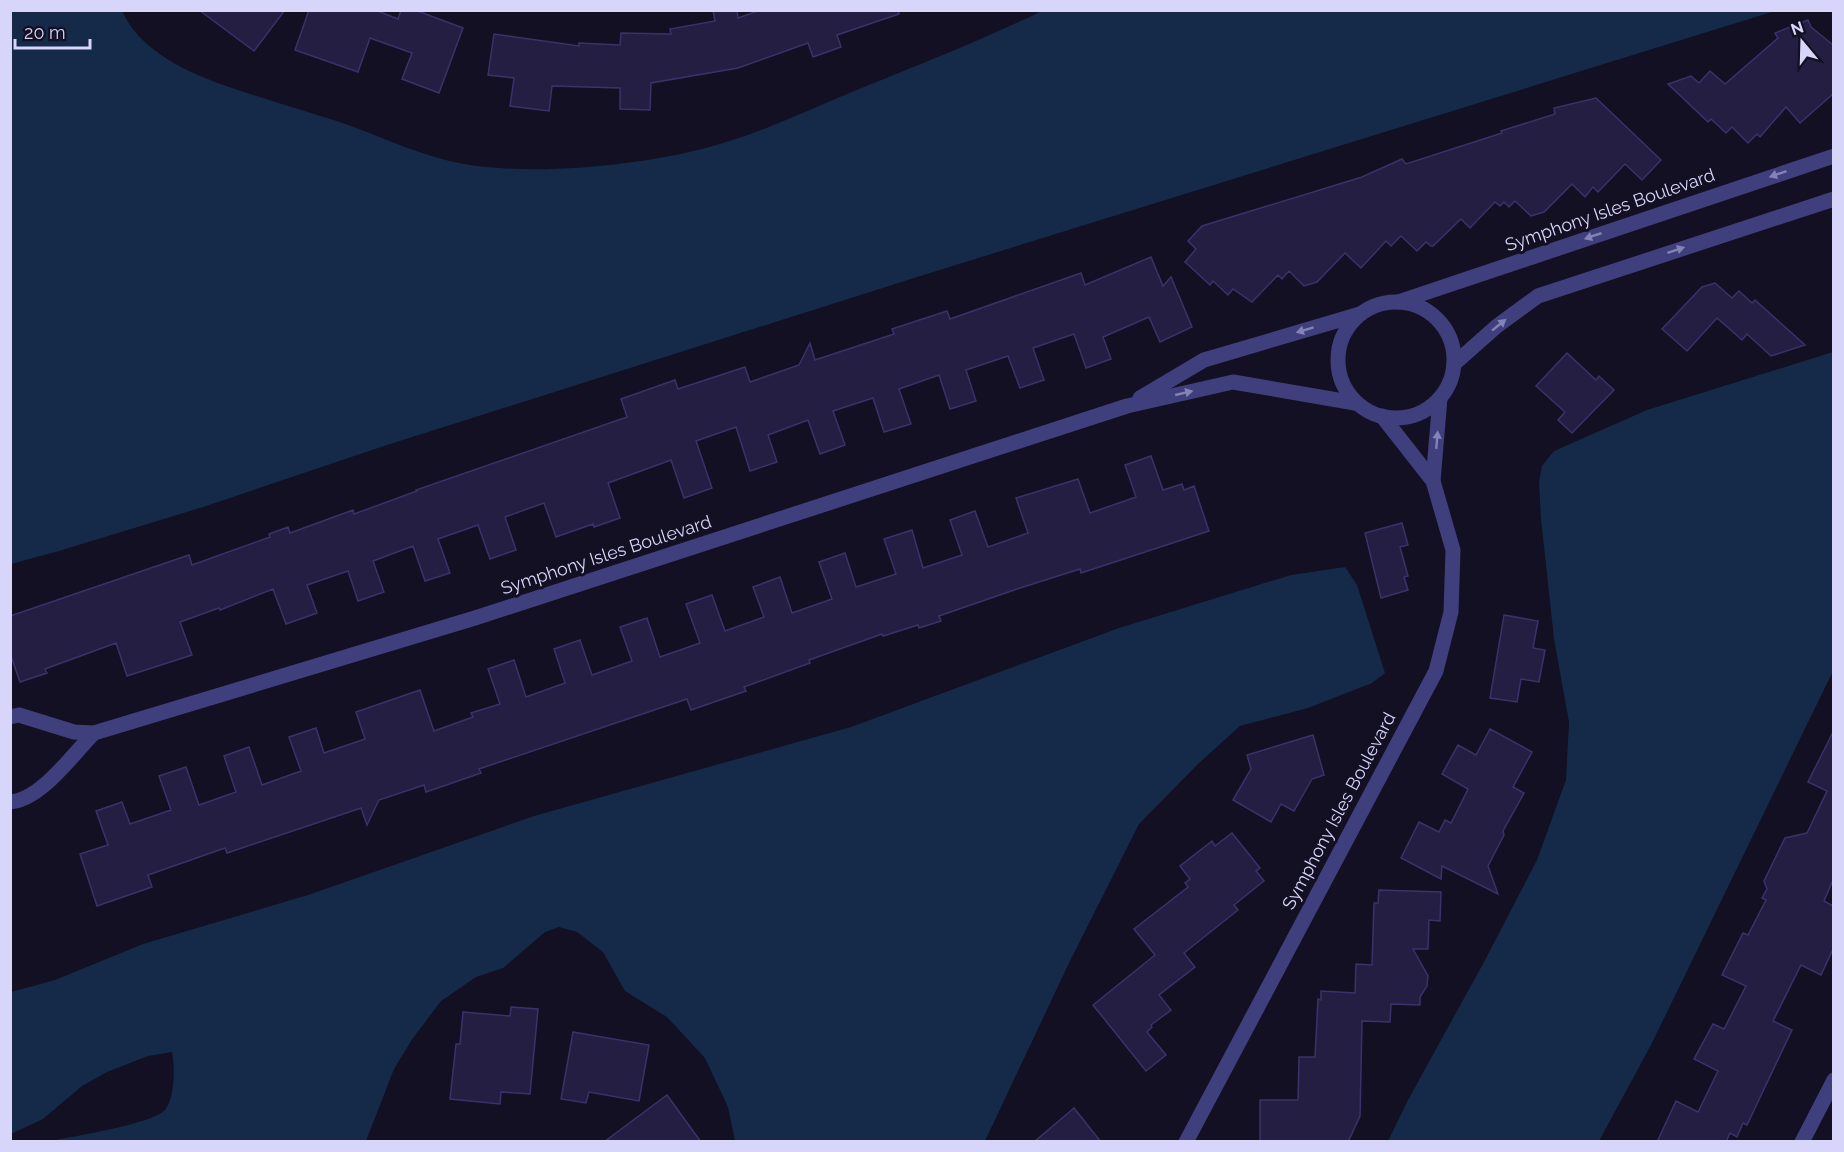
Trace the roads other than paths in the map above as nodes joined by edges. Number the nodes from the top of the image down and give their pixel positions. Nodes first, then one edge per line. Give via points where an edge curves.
1 (1833, 156) edge
2 (1833, 199) edge
3 (1398, 302) junction
4 (1361, 313) junction
5 (1454, 364) junction
6 (1440, 398) junction
7 (1355, 403) junction
8 (1127, 406) junction
9 (1382, 416) junction
10 (1433, 482) junction
11 (10, 717) edge
12 (94, 733) junction
13 (10, 802) edge
14 (1833, 1080) edge
15 (1186, 1142) edge
16 (1802, 1142) edge

1 -> 3 street, Symphony Isles Boulevard
5 -> 2 street, Symphony Isles Boulevard via 1538,296
3 - 4 street, Symphony Isles Boulevard via 1373,306
3 - 5 street, Symphony Isles Boulevard via 1433,314 1453,345
4 - 7 street via 1348,326 1340,343 1338,362 1341,381
4 -> 8 street, Symphony Isles Boulevard via 1204,360
5 - 6 street, Symphony Isles Boulevard via 1450,382
6 - 9 street, Symphony Isles Boulevard via 1414,415
10 -> 6 street, Symphony Isles Boulevard
8 -> 7 street, Symphony Isles Boulevard via 1233,382
7 - 9 street, Symphony Isles Boulevard
8 - 12 street, Symphony Isles Boulevard via 475,618
9 - 10 street, Symphony Isles Boulevard
10 - 15 street, Symphony Isles Boulevard via 1453,550 1451,612 1436,671
11 - 12 street, Symphony Isles Boulevard via 19,715 74,732
12 - 13 street, Symphony Isles Boulevard via 38,790
14 - 16 street

